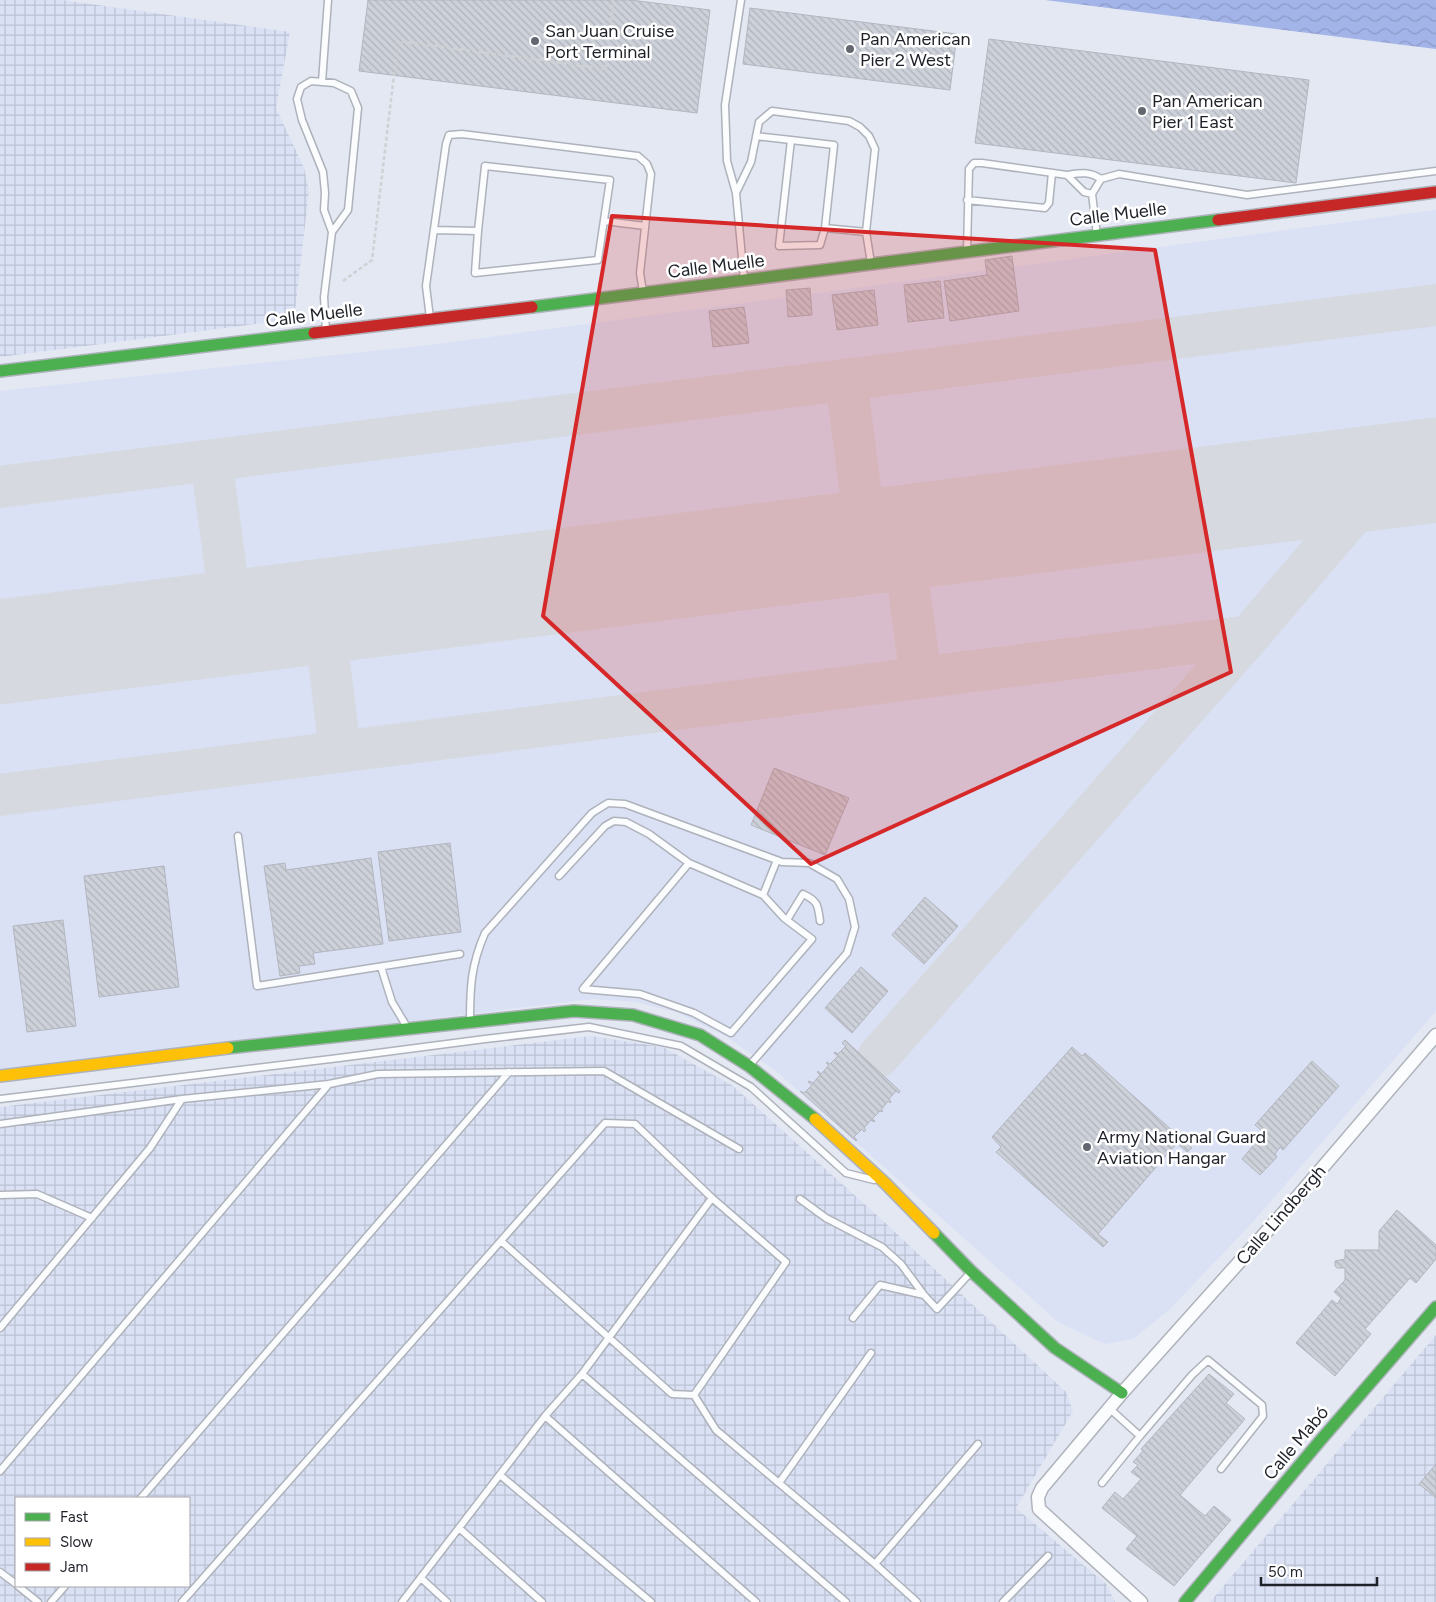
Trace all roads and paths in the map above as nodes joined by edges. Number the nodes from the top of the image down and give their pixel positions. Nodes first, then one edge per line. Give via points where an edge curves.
1 (328, 0) edge
2 (613, 0) edge
3 (741, 0) edge
4 (322, 82) junction
5 (756, 136) junction
6 (791, 140) junction
7 (1436, 171) edge
8 (1052, 173) junction
9 (1067, 175) junction
10 (1101, 179) junction
11 (1436, 192) edge
12 (736, 193) junction
13 (1092, 194) junction
14 (967, 200) junction
15 (604, 221) junction
16 (645, 226) junction
17 (825, 228) junction
18 (434, 230) junction
19 (478, 231) junction
20 (332, 232) junction
21 (866, 232) junction
22 (1097, 235) junction
23 (967, 252) junction
24 (872, 264) junction
25 (744, 280) junction
26 (344, 281) dead end
27 (643, 294) junction
28 (430, 318) junction
29 (326, 331) junction
30 (0, 371) edge
31 (238, 836) dead end
32 (778, 860) junction
33 (689, 863) junction
34 (559, 876) dead end
35 (763, 895) junction
36 (787, 920) junction
37 (820, 921) dead end
38 (460, 954) dead end
39 (381, 967) junction
40 (470, 1023) junction
41 (407, 1028) junction
42 (1436, 1035) edge
43 (749, 1066) junction
44 (509, 1072) junction
45 (0, 1076) edge
46 (330, 1084) junction
47 (0, 1099) edge
48 (182, 1100) junction
49 (0, 1124) edge
50 (739, 1149) dead end
51 (885, 1183) junction
52 (0, 1195) edge
53 (712, 1198) junction
54 (800, 1198) dead end
55 (92, 1218) junction
56 (501, 1241) junction
57 (972, 1271) junction
58 (924, 1295) junction
59 (1436, 1307) edge
60 (853, 1318) dead end
61 (0, 1328) edge
62 (609, 1337) junction
63 (871, 1352) dead end
64 (582, 1374) junction
65 (1122, 1392) junction
66 (694, 1395) junction
67 (1109, 1408) junction
68 (545, 1416) junction
69 (1140, 1436) junction
70 (978, 1444) dead end
71 (1221, 1469) dead end
72 (0, 1471) edge
73 (500, 1475) junction
74 (779, 1482) junction
75 (1102, 1483) dead end
76 (142, 1497) edge
77 (459, 1528) junction
78 (1048, 1556) dead end
79 (876, 1564) junction
80 (0, 1572) edge
81 (420, 1578) junction
82 (15, 1583) edge
83 (19, 1587) edge
84 (64, 1587) edge
85 (38, 1602) edge
86 (51, 1602) edge
87 (182, 1602) edge
88 (402, 1602) edge
89 (447, 1602) edge
90 (542, 1602) edge
91 (651, 1602) edge
92 (756, 1602) edge
93 (846, 1602) edge
94 (917, 1602) edge
95 (1003, 1602) edge
96 (1141, 1602) edge
97 (1185, 1602) edge

1 - 4 lane
2 - 26 path via 606,69 398,41 372,260
3 - 12 lane via 725,105 726,161
4 - 20 lane via 312,81 301,87 298,99 302,120 322,172 324,210
4 - 20 lane via 334,83 351,91 358,108 348,210
5 - 6 lane
5 - 12 lane via 751,162
5 - 21 lane via 758,122 772,111 849,120 860,127 869,136 875,150
6 - 17 lane via 834,145
6 - 17 lane via 779,246 820,245
7 - 10 lane via 1247,195 1119,174
8 - 9 lane
8 - 14 lane via 1050,203 1045,208
8 - 14 lane via 974,163 969,169
9 - 10 lane via 1093,174
9 - 13 lane via 1084,192
10 - 13 lane
11 - 22 street, Calle Muelle
12 - 25 lane
13 - 22 lane
14 - 23 lane
15 - 16 lane
15 - 19 lane via 598,260 475,273
15 - 19 lane via 610,180 485,166
16 - 18 lane via 651,174 648,164 638,156 462,134 449,135 446,144
16 - 27 lane via 640,273
17 - 21 lane
18 - 19 lane
18 - 28 lane via 426,286
20 - 29 lane via 324,297
21 - 24 lane
22 - 23 street, Calle Muelle
23 - 24 street, Calle Muelle
24 - 25 street, Calle Muelle
25 - 27 street, Calle Muelle
27 - 28 street, Calle Muelle
28 - 29 street, Calle Muelle
29 - 30 street, Calle Muelle
31 - 39 lane via 257,986
32 - 35 lane
32 - 40 lane via 625,804 608,803 592,813 485,933 471,977
32 - 43 lane via 810,863 837,879 849,899 855,927 847,953
33 - 34 lane via 649,834 626,822 614,821 605,826
33 - 35 lane
33 - 36 lane via 583,989 640,994 694,1012 731,1033 812,938
35 - 36 lane
36 - 37 lane via 803,894 814,898
38 - 39 lane
39 - 41 lane via 392,1002
40 - 41 street
40 - 43 street via 574,1011 633,1015 700,1035
41 - 45 street
42 - 65 street, Calle Lindbergh via 1293,1202
43 - 51 street via 820,1123
44 - 46 lane via 378,1074
44 - 50 lane via 604,1071
44 - 76 lane
46 - 48 lane
46 - 72 lane
47 - 51 lane via 589,1027 681,1046 751,1087 846,1173
48 - 49 lane
48 - 55 lane via 150,1148
51 - 57 street
52 - 55 lane via 36,1194
53 - 56 lane via 635,1124 605,1124
53 - 62 lane
53 - 66 lane via 786,1262
54 - 58 lane via 826,1218 882,1247 901,1264
55 - 61 lane
56 - 62 lane
56 - 87 lane
57 - 58 lane via 938,1309
57 - 65 street via 1055,1348
58 - 60 lane via 880,1285
59 - 97 street, Calle Mabó
62 - 64 lane
62 - 66 lane via 672,1394
63 - 74 lane
64 - 68 lane
64 - 93 lane
65 - 67 street, Calle Lindbergh
66 - 74 lane via 716,1430
67 - 69 lane
67 - 96 street, Calle Lindbergh via 1042,1488 1038,1497 1039,1509
68 - 73 lane
68 - 92 lane
69 - 71 lane via 1208,1360 1262,1405 1263,1416
69 - 75 lane
70 - 79 lane
73 - 77 lane
73 - 91 lane
74 - 79 lane
77 - 81 lane
77 - 90 lane
78 - 95 lane
79 - 94 lane
80 - 82 lane
81 - 88 lane
81 - 89 lane
83 - 85 lane
84 - 86 lane

